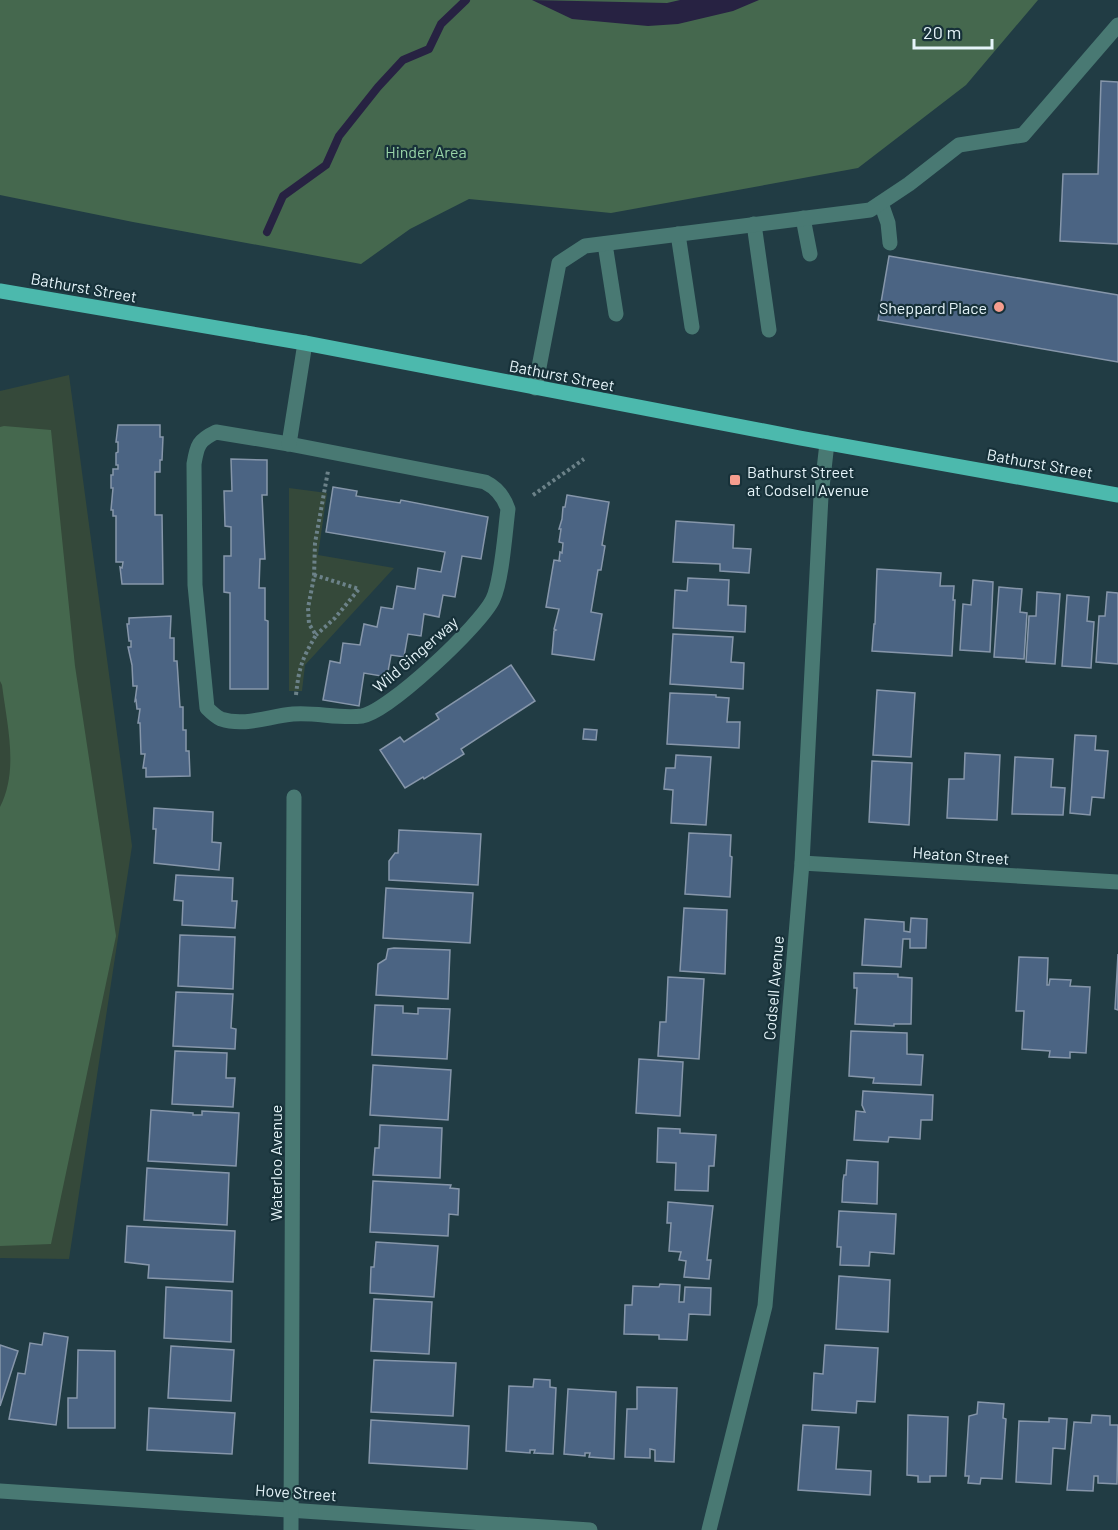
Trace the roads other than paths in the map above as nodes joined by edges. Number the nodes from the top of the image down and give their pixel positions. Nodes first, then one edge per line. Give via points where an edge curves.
1 (1118, 25) edge
2 (880, 203) junction
3 (803, 218) junction
4 (754, 225) junction
5 (678, 234) junction
6 (890, 243) dead end
7 (605, 244) junction
8 (810, 254) dead end
9 (0, 291) edge
10 (616, 314) dead end
11 (692, 327) dead end
12 (769, 330) dead end
13 (305, 344) junction
14 (535, 388) junction
15 (827, 443) junction
16 (290, 444) junction
17 (1118, 495) edge
18 (294, 797) dead end
19 (802, 863) junction
20 (1118, 882) edge
21 (0, 1491) edge
22 (292, 1510) junction
23 (291, 1530) edge
24 (590, 1530) edge
25 (709, 1530) edge

1 - 2 street via 1023,135 958,145
2 - 3 street via 870,210
2 - 6 street
3 - 4 street
3 - 8 street
4 - 5 street
4 - 12 street
5 - 7 street
5 - 11 street
7 - 10 street
7 - 14 street via 585,246 559,262
9 - 13 main road, Bathurst Street
13 - 14 main road, Bathurst Street
13 - 16 street
14 - 15 main road, Bathurst Street
15 - 17 main road, Bathurst Street
15 - 19 street, Codsell Avenue
16 - 16 street, Wild Gingerway via 492,486 508,509 495,597 466,635 380,709 363,716 295,713 246,722 219,719 207,708 195,585 196,449 203,438 216,432
18 - 22 street, Waterloo Avenue
19 - 20 street, Heaton Street
19 - 25 street, Codsell Avenue via 765,1306
21 - 22 street, Hove Street
22 - 23 street, Waterloo Avenue
22 - 24 street, Hove Street

